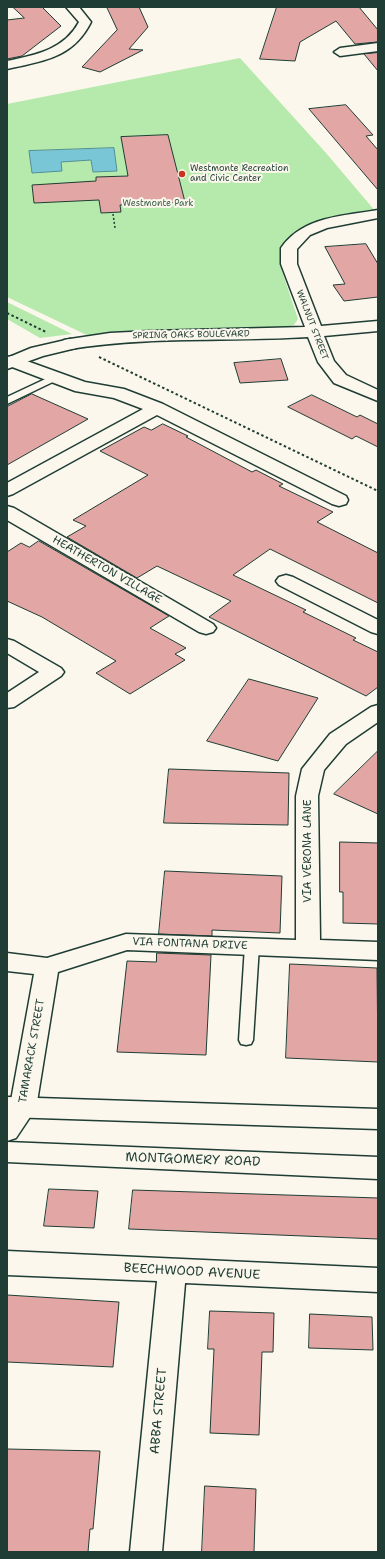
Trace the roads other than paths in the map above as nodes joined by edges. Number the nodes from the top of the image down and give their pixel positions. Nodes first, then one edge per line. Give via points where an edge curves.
1 (72, 7) edge
2 (378, 47) edge
3 (340, 52) dead end
4 (7, 65) edge
5 (378, 214) edge
6 (378, 326) edge
7 (314, 332) junction
8 (10, 362) edge
9 (56, 377) junction
10 (378, 396) edge
11 (7, 401) edge
12 (157, 408) junction
13 (7, 490) edge
14 (339, 500) dead end
15 (7, 512) edge
16 (286, 581) dead end
17 (206, 628) dead end
18 (378, 628) edge
19 (7, 645) edge
20 (7, 702) edge
21 (378, 712) edge
22 (252, 946) junction
23 (308, 948) junction
24 (378, 951) edge
25 (7, 962) edge
26 (47, 967) junction
27 (246, 1040) dead end
28 (15, 1108) edge
29 (378, 1119) edge
30 (7, 1131) edge
31 (7, 1152) edge
32 (378, 1168) edge
33 (7, 1263) edge
34 (172, 1271) junction
35 (378, 1280) edge
36 (146, 1552) edge

1 - 4 street via 85,22 81,33 70,45 48,56
2 - 3 street
5 - 7 street, WALNUT STREET via 335,221 305,232 289,248 289,264
6 - 7 street, SPRING OAKS BOULEVARD
7 - 8 street, SPRING OAKS BOULEVARD via 106,337 37,352
7 - 10 street, WALNUT STREET via 326,362 340,379
8 - 9 street
9 - 11 lane
9 - 12 street via 81,387 118,393
12 - 13 street
12 - 14 street
15 - 17 street, HEATHERTON VILLAGE
16 - 18 street
19 - 20 street via 54,672
21 - 23 street, VIA VERONA LANE via 338,739 313,770 307,796
22 - 23 street, VIA FONTANA DRIVE
22 - 26 street, VIA FONTANA DRIVE via 126,942
22 - 27 lane
23 - 24 street, VIA FONTANA DRIVE
25 - 26 street, VIA FONTANA DRIVE
26 - 28 street, TAMARACK STREET
28 - 29 street
28 - 30 street, TAMARACK STREET
31 - 32 street, MONTGOMERY ROAD
33 - 34 street, BEECHWOOD AVENUE
34 - 35 street, BEECHWOOD AVENUE
34 - 36 street, ABBA STREET

